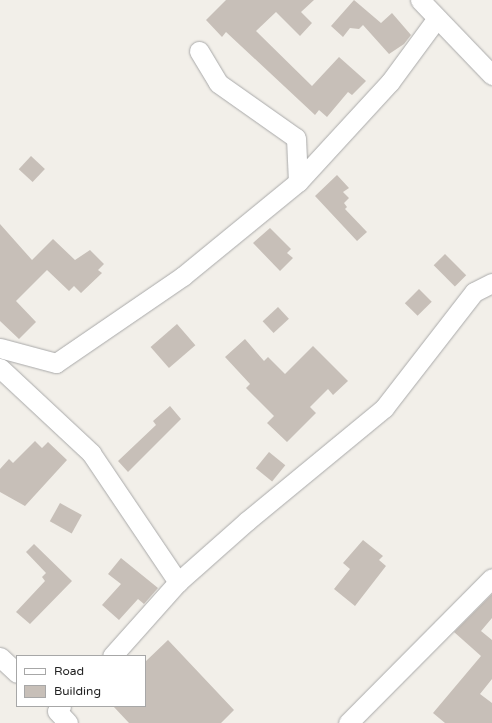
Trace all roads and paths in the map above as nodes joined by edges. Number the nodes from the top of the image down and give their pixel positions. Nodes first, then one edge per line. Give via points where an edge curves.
1 (420, 0) edge
2 (437, 18) junction
3 (199, 51) dead end
4 (492, 75) edge
5 (298, 182) junction
6 (492, 283) edge
7 (0, 348) edge
8 (0, 368) edge
9 (492, 578) edge
10 (178, 582) junction
11 (113, 655) edge
12 (348, 723) edge

1 - 2 street
2 - 4 street
2 - 5 street via 390,82
3 - 5 street via 218,83 296,138
5 - 7 street via 183,276 56,363
6 - 10 street via 474,292 384,408 247,521
8 - 10 street via 91,453
9 - 12 street
10 - 11 street

